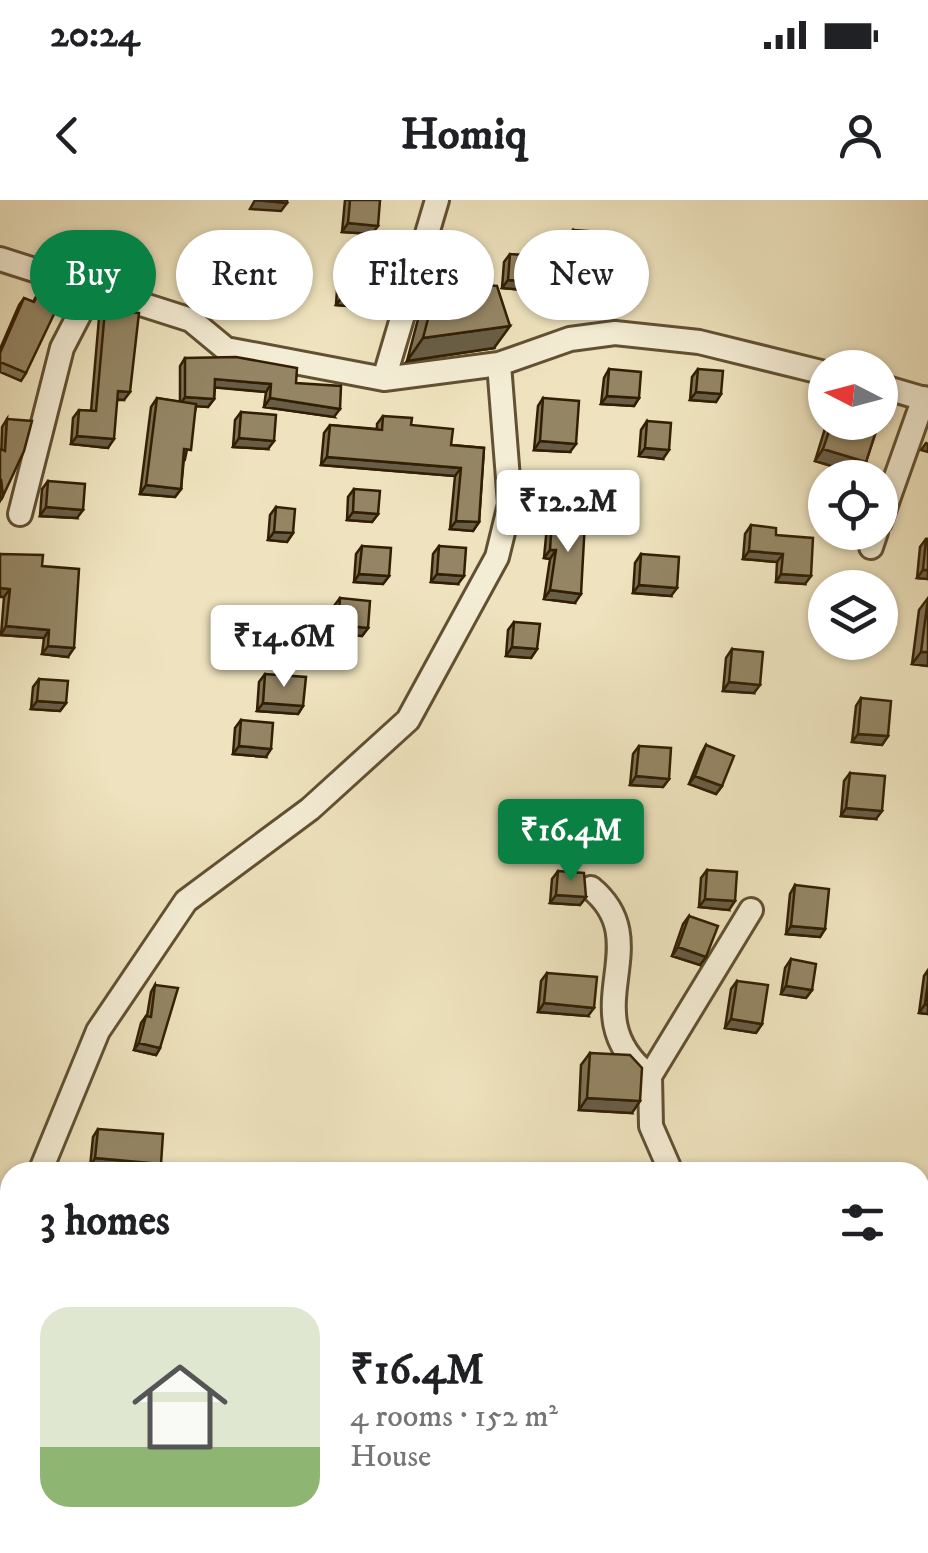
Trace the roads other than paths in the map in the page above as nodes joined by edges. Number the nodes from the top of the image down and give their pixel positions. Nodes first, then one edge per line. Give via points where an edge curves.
1 (437, 200) edge
2 (0, 259) edge
3 (30, 268) edge
4 (156, 309) edge
5 (76, 320) edge
6 (499, 364) junction
7 (808, 368) edge
8 (384, 379) junction
9 (898, 391) edge
10 (926, 399) edge
11 (898, 474) edge
12 (20, 514) dead end
13 (590, 888) edge
14 (751, 910) dead end
15 (650, 1076) junction
16 (44, 1162) edge
17 (667, 1162) edge

1 - 8 street
2 - 3 street
4 - 8 street via 190,320 226,349
5 - 12 street via 62,348
6 - 7 street via 570,339 615,333 699,342
6 - 8 street
6 - 16 street via 510,504 498,557 408,720 310,810 186,901 98,1031
9 - 10 street
10 - 11 street
13 - 15 street via 617,918 621,954 612,981 620,1046
14 - 15 street
15 - 17 street via 652,1126

